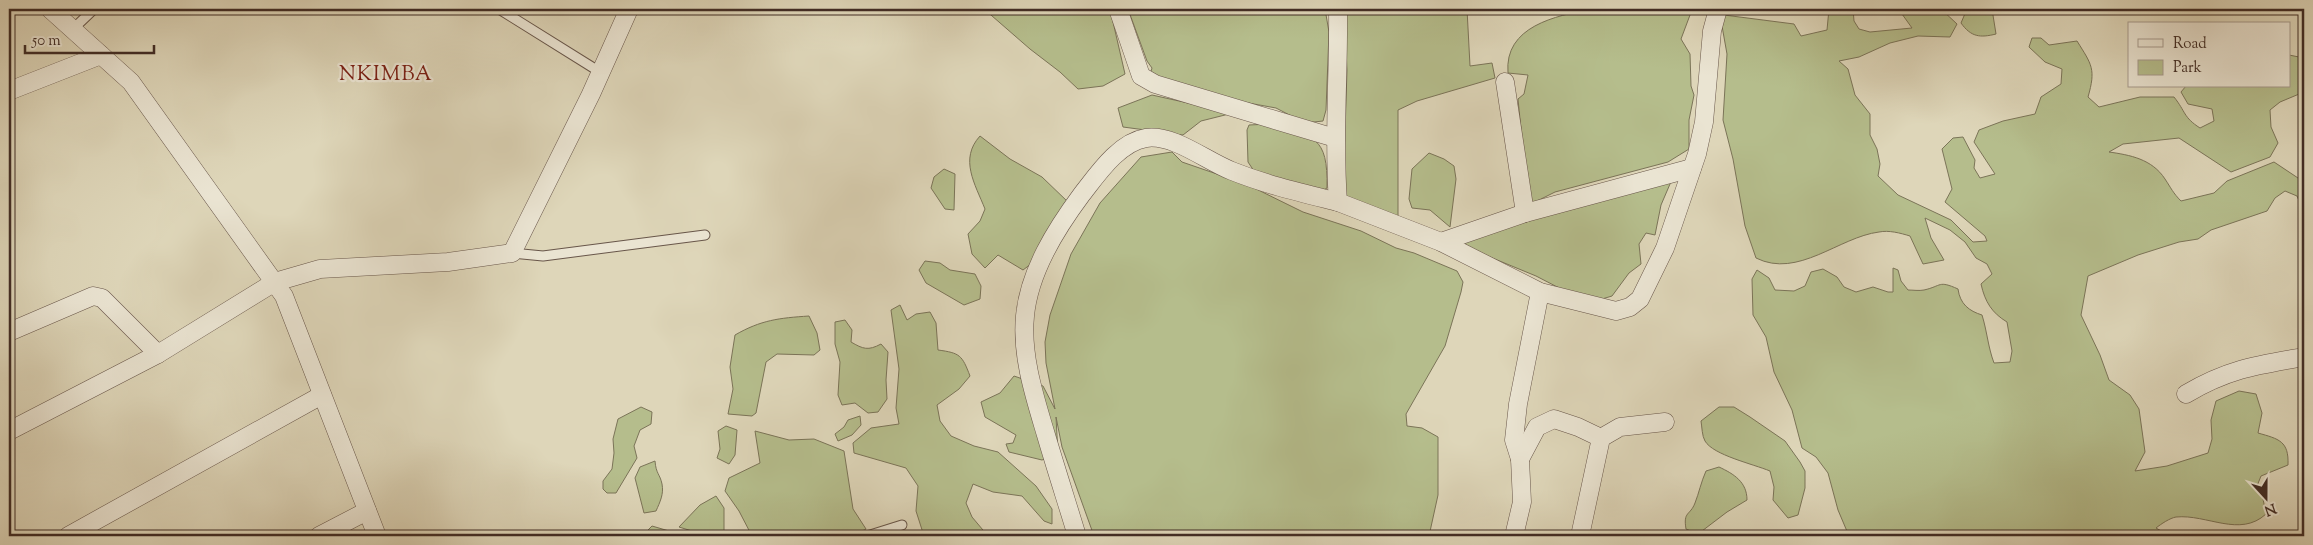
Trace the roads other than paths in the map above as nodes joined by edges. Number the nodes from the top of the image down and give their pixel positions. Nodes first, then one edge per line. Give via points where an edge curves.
1 (50, 9) edge
2 (94, 9) edge
3 (499, 9) edge
4 (628, 9) edge
5 (1118, 9) edge
6 (1338, 9) edge
7 (1718, 9) edge
8 (72, 30) junction
9 (101, 55) junction
10 (600, 72) junction
11 (1505, 82) dead end
12 (9, 91) edge
13 (1335, 138) junction
14 (1692, 168) junction
15 (1338, 202) junction
16 (1525, 213) junction
17 (705, 235) dead end
18 (1441, 242) junction
19 (512, 252) junction
20 (275, 282) junction
21 (1540, 292) junction
22 (9, 332) edge
23 (158, 354) junction
24 (2304, 357) edge
25 (2186, 394) dead end
26 (322, 395) junction
27 (1665, 422) dead end
28 (9, 432) edge
29 (1602, 438) junction
30 (1520, 459) junction
31 (367, 512) junction
32 (902, 525) dead end
33 (68, 536) edge
34 (319, 536) edge
35 (377, 536) edge
36 (867, 536) edge
37 (1077, 536) edge
38 (1514, 536) edge
39 (1580, 536) edge

1 - 8 street
2 - 8 lane
3 - 10 lane
4 - 10 street
5 - 13 street via 1141,76 1155,84
6 - 13 street
7 - 14 street via 1710,49 1704,122
8 - 9 street
9 - 12 street
9 - 20 street via 131,82
10 - 19 street
11 - 16 street
13 - 15 street
14 - 16 street
14 - 21 street via 1665,248 1640,298 1630,307 1616,311
15 - 18 street
15 - 37 street via 1280,188 1232,171 1170,139 1145,138 1118,151 1100,169 1064,219 1036,272 1025,316 1026,361
16 - 18 street
17 - 19 lane via 543,256
18 - 21 street
19 - 20 street via 448,262 320,269
20 - 23 street
20 - 26 street via 284,296
21 - 30 street via 1518,404 1514,440
22 - 23 street via 94,296 102,298
23 - 28 street
24 - 25 street via 2234,370
26 - 31 street
26 - 33 street
27 - 29 street via 1620,427
29 - 30 street via 1554,419 1537,426
29 - 39 street
30 - 38 street via 1522,502
31 - 34 street
31 - 35 street
32 - 36 lane

